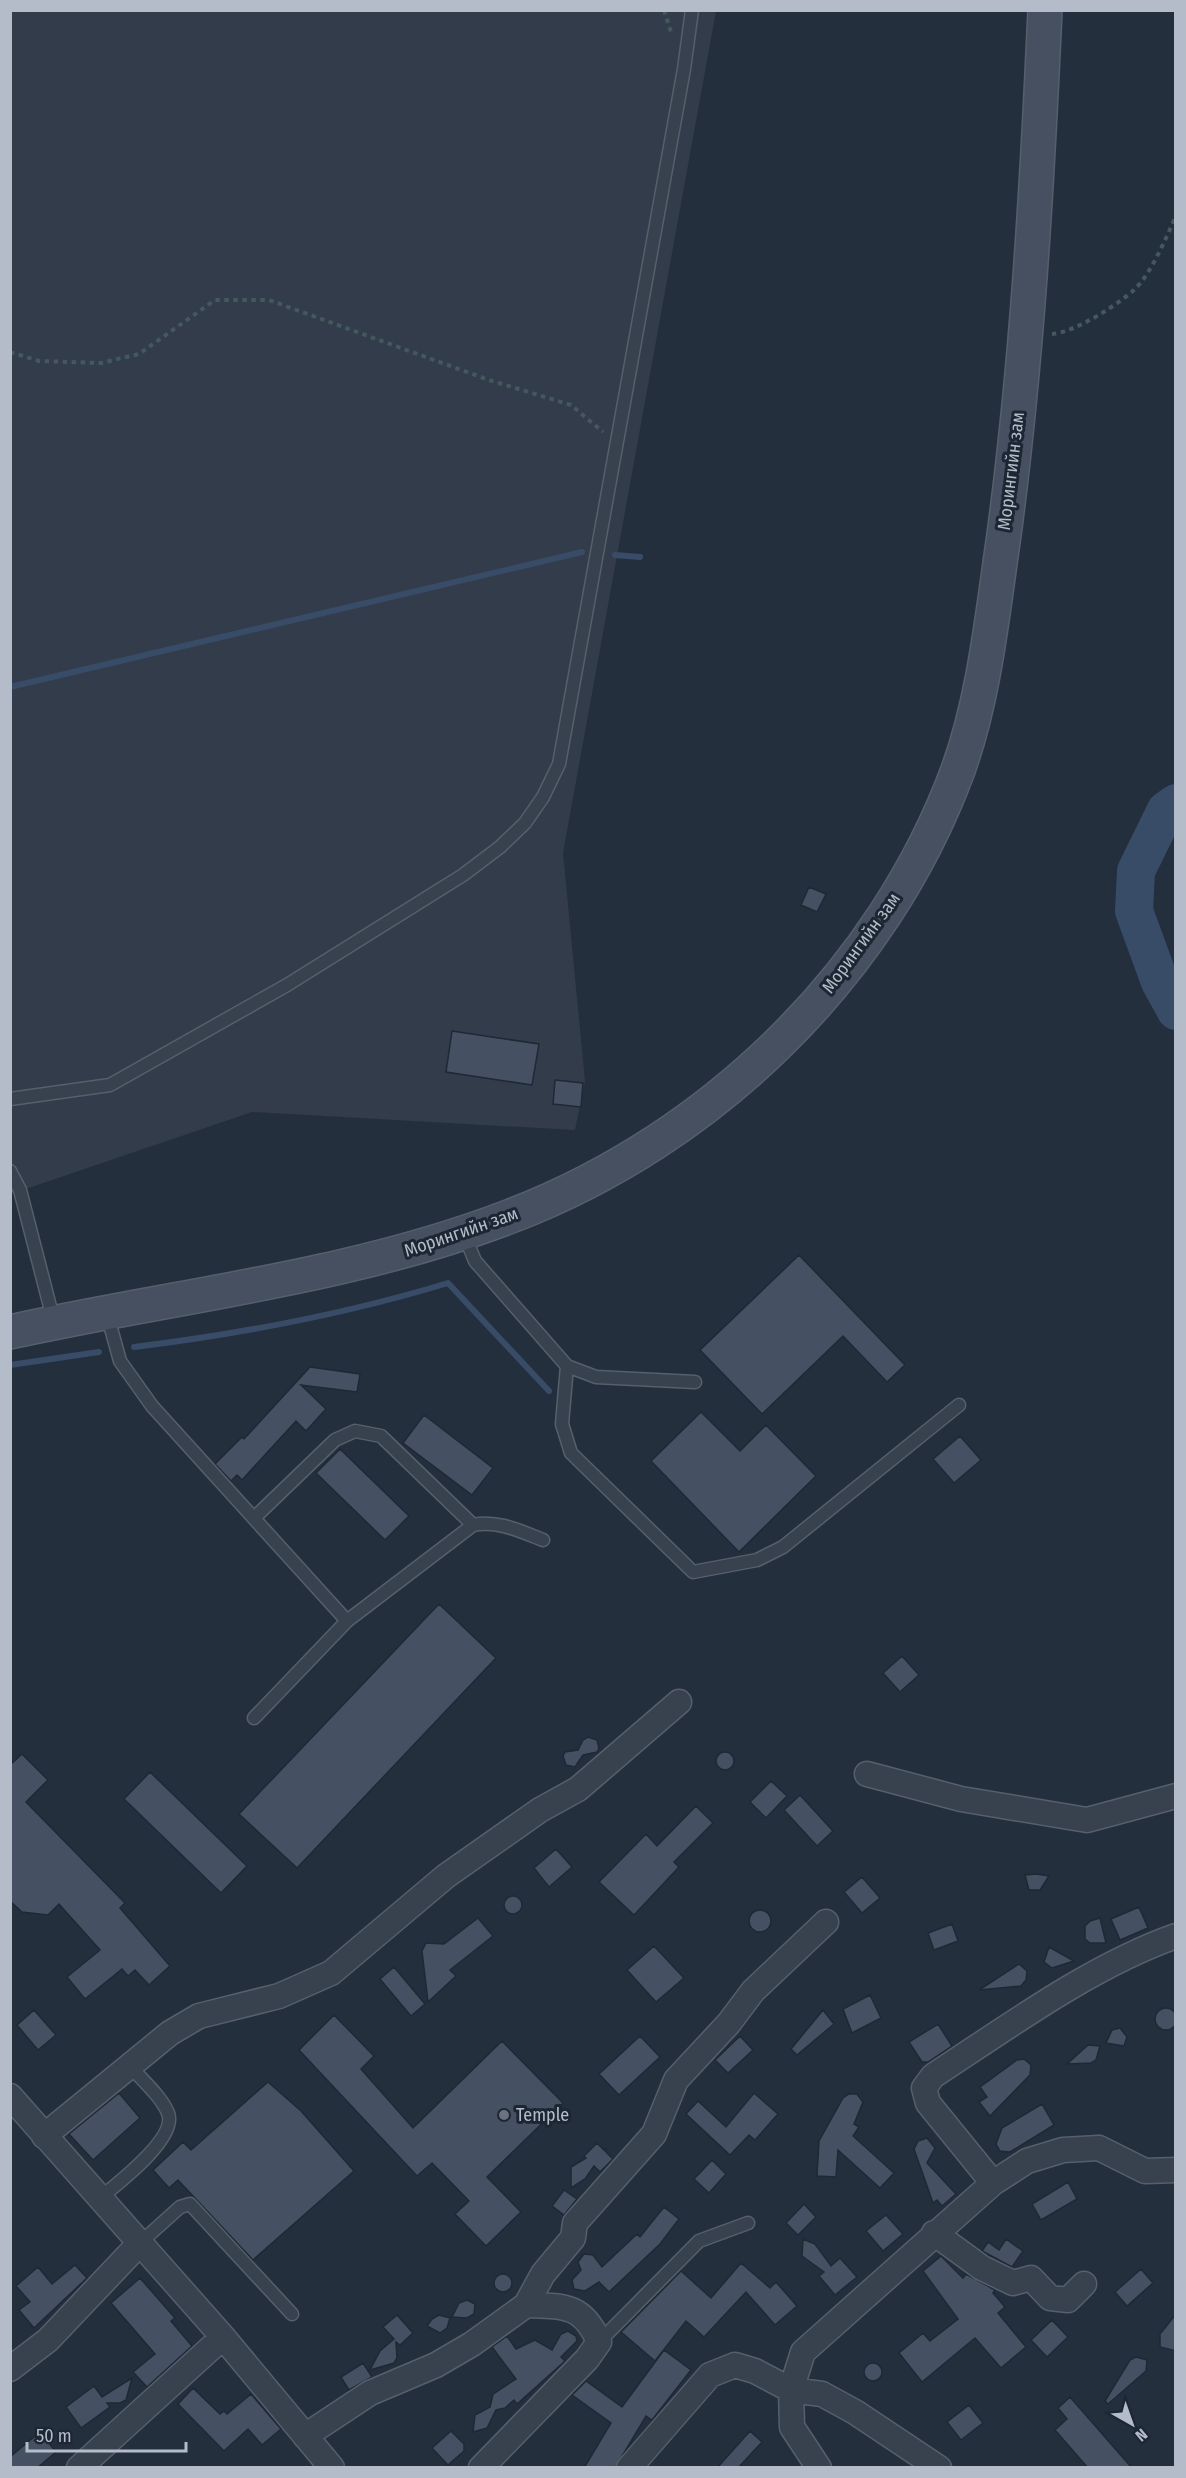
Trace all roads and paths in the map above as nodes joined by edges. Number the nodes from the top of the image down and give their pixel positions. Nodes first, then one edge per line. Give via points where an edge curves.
1 (692, 10) edge
2 (1045, 10) edge
3 (1176, 216) edge
4 (1027, 337) junction
5 (10, 352) edge
6 (617, 444) junction
7 (10, 1099) edge
8 (10, 1171) edge
9 (464, 1233) junction
10 (107, 1313) junction
11 (54, 1323) junction
12 (10, 1332) edge
13 (567, 1366) junction
14 (695, 1382) dead end
15 (959, 1405) dead end
16 (255, 1518) junction
17 (473, 1525) junction
18 (543, 1540) dead end
19 (347, 1621) junction
20 (679, 1702) dead end
21 (254, 1718) dead end
22 (867, 1774) dead end
23 (1176, 1796) edge
24 (826, 1922) dead end
25 (1176, 1936) edge
26 (130, 2066) junction
27 (10, 2096) edge
28 (44, 2136) junction
29 (1176, 2170) edge
30 (993, 2183) junction
31 (100, 2198) junction
32 (748, 2223) dead end
33 (934, 2233) junction
34 (140, 2243) junction
35 (1084, 2283) dead end
36 (525, 2305) junction
37 (292, 2314) dead end
38 (223, 2337) junction
39 (599, 2342) junction
40 (10, 2369) edge
41 (791, 2390) junction
42 (305, 2436) junction
43 (79, 2468) edge
44 (332, 2468) edge
45 (481, 2468) edge
46 (629, 2468) edge
47 (819, 2468) edge
48 (939, 2468) edge

1 - 6 lane
2 - 4 main road, Морингийн зам
3 - 4 path via 1135,289 1090,320 1058,334
4 - 9 main road, Морингийн зам via 987,657 959,767 929,838 897,897 851,963 804,1018 700,1110 638,1153 566,1193
5 - 6 path via 39,361 101,363 139,354 215,300 269,300 489,380 571,405
6 - 7 lane via 559,764 525,823 463,875 287,985 110,1085
8 - 11 lane via 20,1190
9 - 10 main road, Морингийн зам via 370,1261
9 - 13 lane via 475,1261
10 - 11 main road, Морингийн зам
10 - 16 lane via 120,1361 152,1406
11 - 12 main road, Морингийн зам
13 - 14 lane via 596,1377
13 - 15 lane via 562,1424 571,1454 693,1572 757,1560 783,1547
16 - 17 lane via 335,1440 355,1431 381,1436
16 - 19 lane
17 - 18 lane via 504,1525
17 - 19 lane
19 - 21 lane
20 - 26 street via 578,1789 540,1810 446,1876 331,1974 279,1996 199,2016 170,2033
22 - 23 street via 961,1799 1088,1820
24 - 36 street via 753,1991 676,2080 654,2134 575,2223 573,2238 543,2274
25 - 30 street via 1134,1950 933,2076 924,2088 928,2103
26 - 28 street
26 - 31 lane via 165,2106 170,2116 168,2125 156,2146
27 - 28 street
28 - 31 street
29 - 30 street via 1145,2171 1099,2148 1063,2150 1027,2161
30 - 33 street
31 - 34 street
32 - 39 lane via 699,2241
33 - 35 street via 982,2268 1013,2283 1031,2278 1050,2298 1068,2300
33 - 41 street via 803,2352
34 - 37 lane via 180,2207 190,2204
34 - 38 street
34 - 40 street via 48,2340
36 - 39 street via 568,2306 591,2324
36 - 42 street via 463,2349 370,2393
38 - 42 street
38 - 43 street
39 - 45 street
41 - 46 street via 735,2365 710,2375
41 - 47 street via 792,2427
41 - 48 street via 822,2394
42 - 44 street

